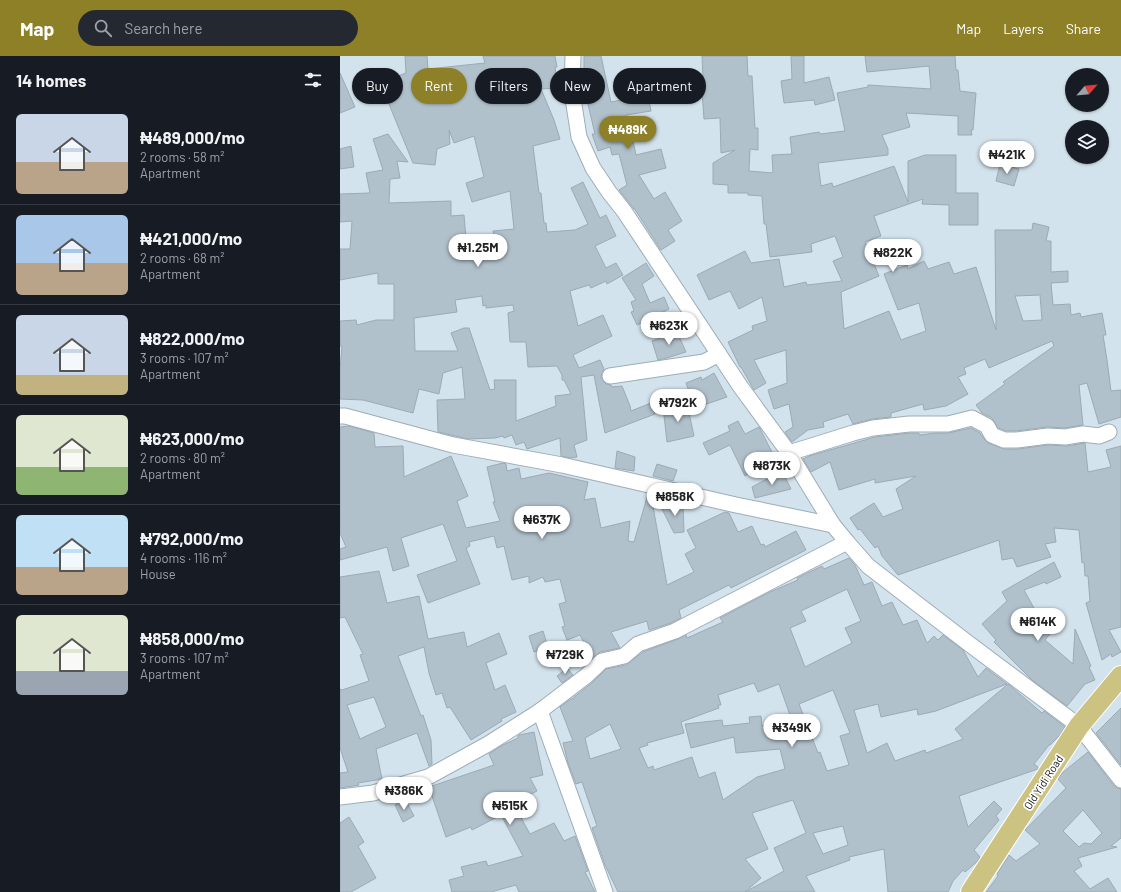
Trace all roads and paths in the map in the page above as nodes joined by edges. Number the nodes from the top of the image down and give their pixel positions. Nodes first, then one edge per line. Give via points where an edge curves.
1 (573, 56) edge
2 (719, 354) junction
3 (610, 376) dead end
4 (340, 416) edge
5 (1109, 432) dead end
6 (789, 453) junction
7 (833, 525) junction
8 (847, 542) junction
9 (1121, 676) edge
10 (540, 711) junction
11 (1079, 726) junction
12 (1121, 780) edge
13 (340, 797) edge
14 (605, 892) edge
15 (970, 892) edge

1 - 2 street via 572,92 579,137 593,168
2 - 3 street via 704,362
2 - 6 street
4 - 7 street via 391,427 453,445 562,465
5 - 6 street via 1099,436 1082,434 1004,440 992,435 987,426 972,418 948,424 909,424 863,430
6 - 7 street
7 - 8 street
8 - 10 street via 675,631 638,644 624,656 602,661
8 - 11 street via 868,566
9 - 11 main road, Old Yidi Road
10 - 13 street via 488,744 428,776 373,793
10 - 14 street
11 - 12 street
11 - 15 main road, Old Yidi Road

